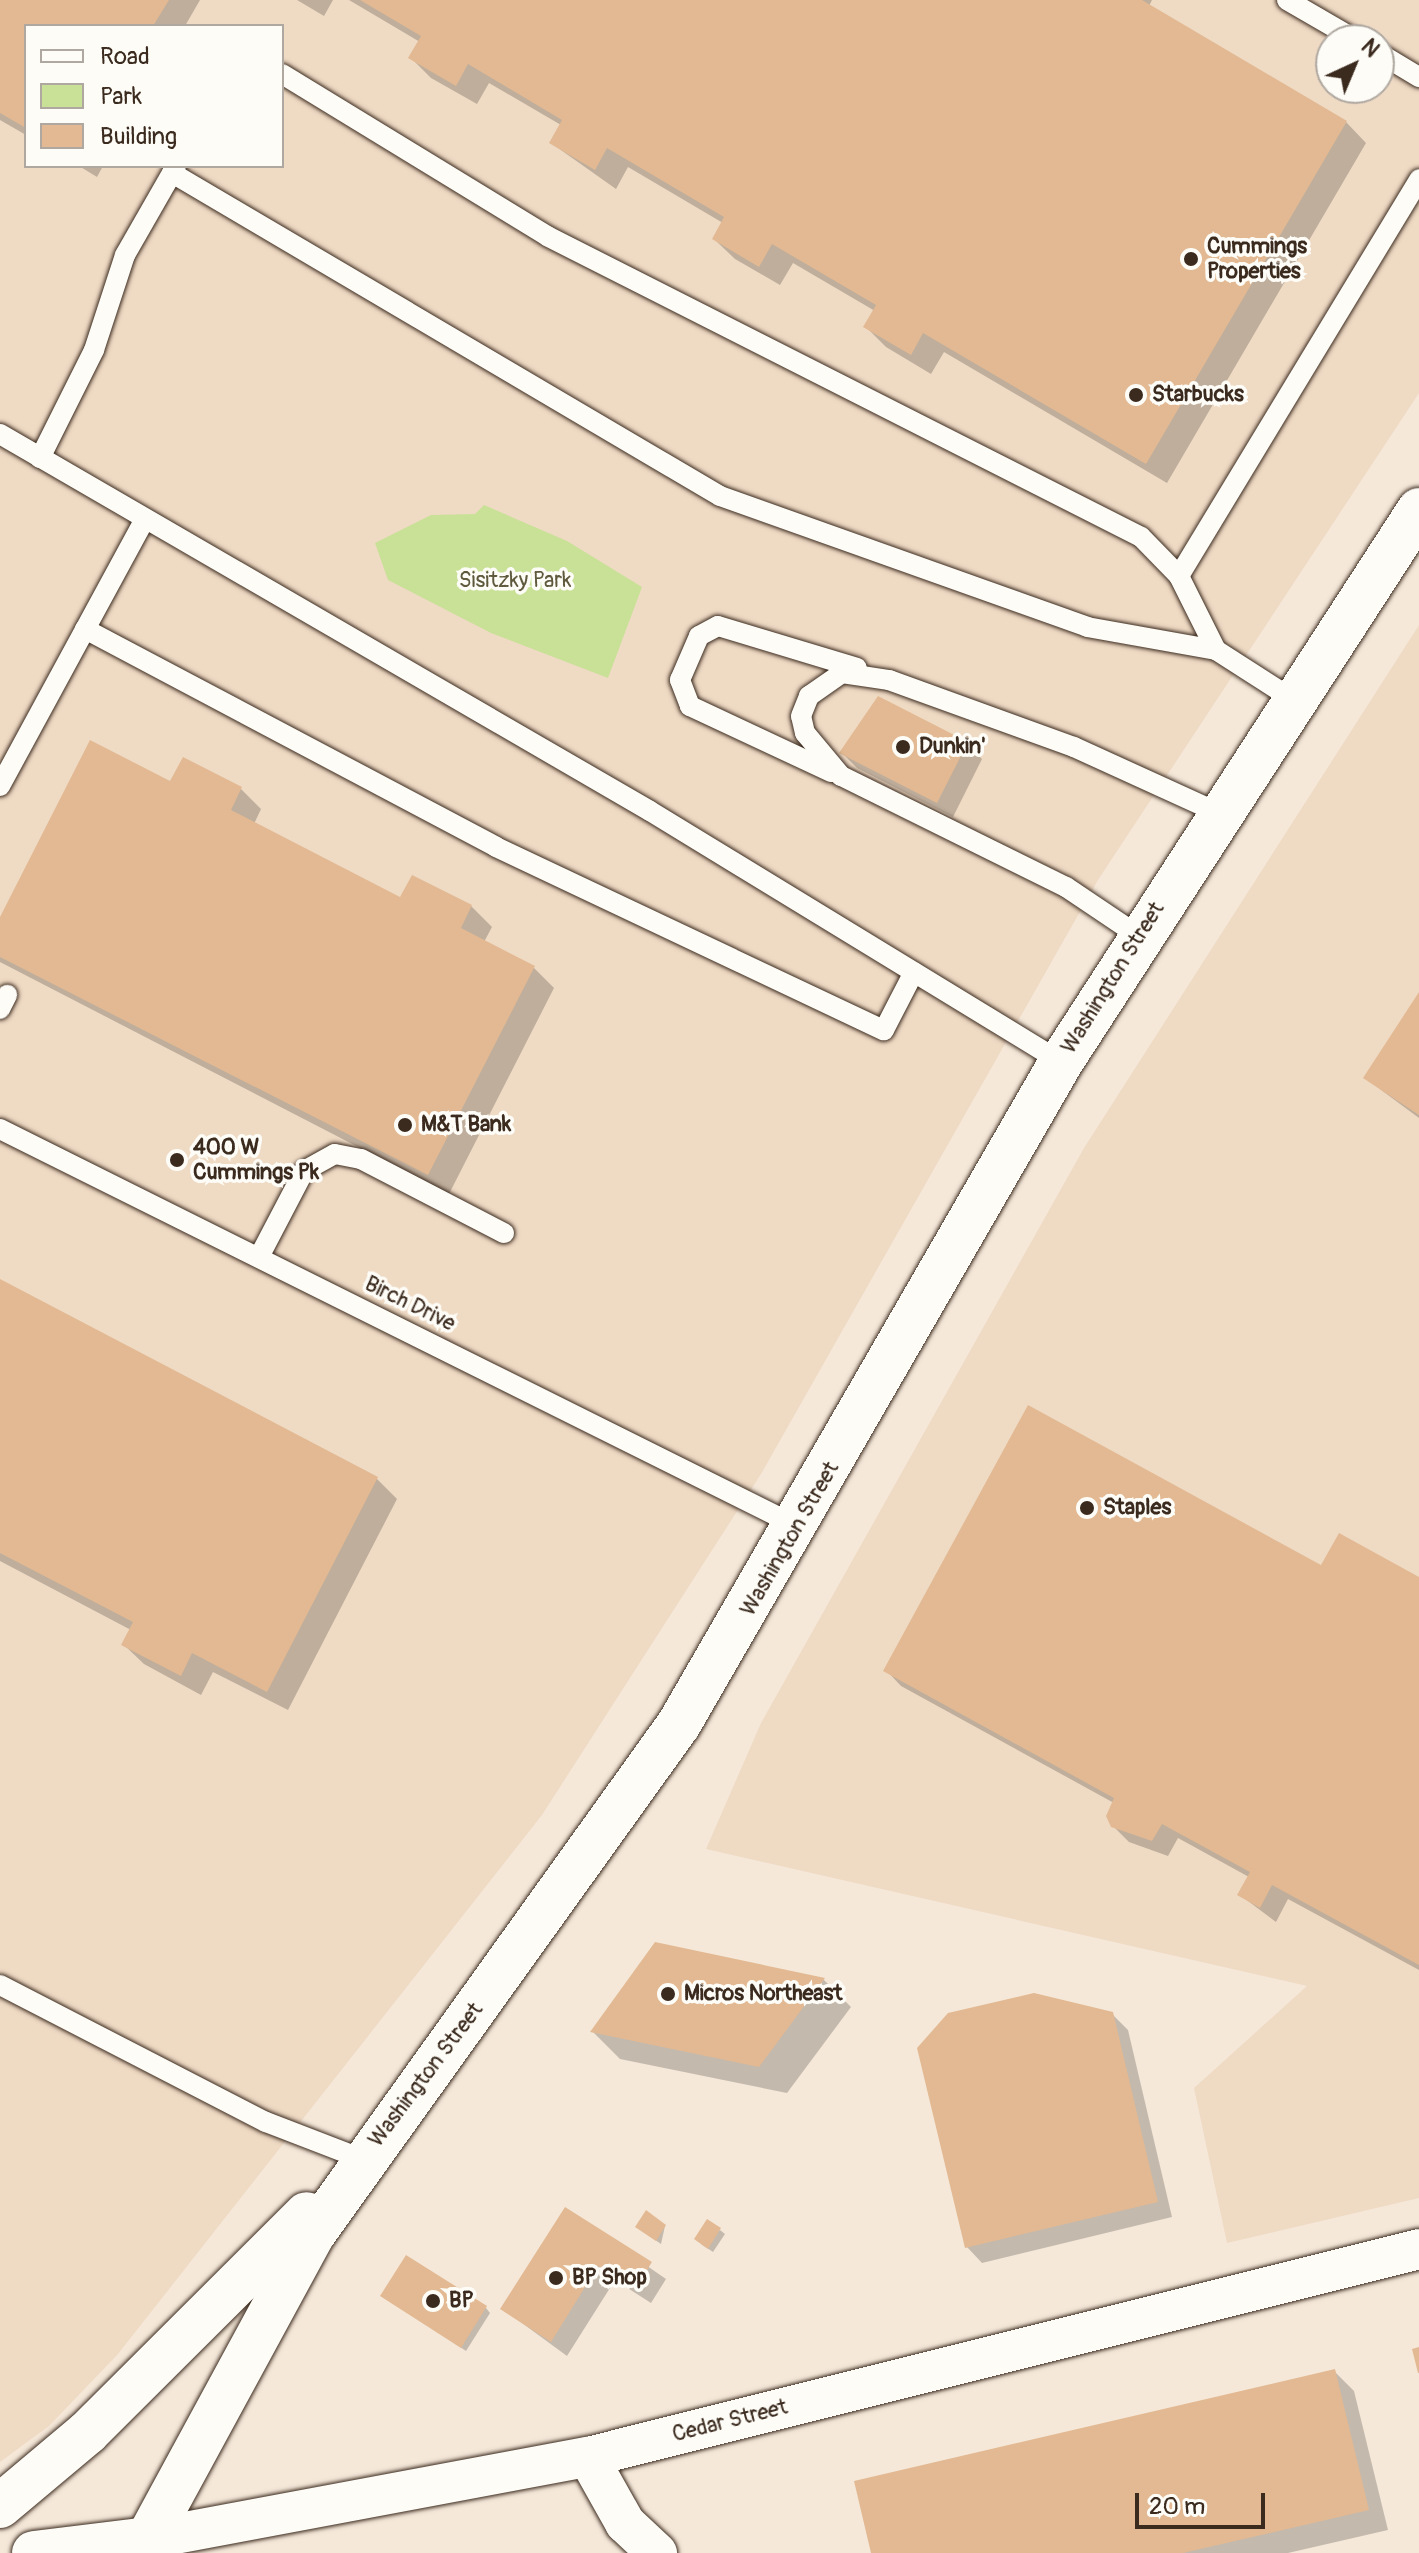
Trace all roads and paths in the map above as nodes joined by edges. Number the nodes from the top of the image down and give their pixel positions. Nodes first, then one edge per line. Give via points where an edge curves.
1 (1287, 0) edge
2 (1328, 24) edge
3 (1395, 63) edge
4 (284, 75) edge
5 (1419, 77) edge
6 (174, 170) edge
7 (1419, 179) edge
8 (0, 434) edge
9 (40, 458) junction
10 (1419, 510) edge
11 (145, 519) junction
12 (1179, 576) junction
13 (85, 629) junction
14 (1216, 650) junction
15 (937, 695) junction
16 (1294, 700) junction
17 (850, 781) junction
18 (0, 786) edge
19 (1219, 813) junction
20 (1139, 936) junction
21 (914, 972) junction
22 (1061, 1062) junction
23 (0, 1129) edge
24 (504, 1233) dead end
25 (259, 1257) junction
26 (797, 1526) junction
27 (0, 1985) edge
28 (362, 2159) junction
29 (1419, 2249) edge
30 (588, 2457) junction
31 (0, 2506) edge
32 (144, 2546) edge
33 (34, 2553) edge
34 (657, 2553) edge

1 - 2 lane
3 - 5 lane
4 - 12 lane via 547,236 1141,537
6 - 9 lane via 125,255 94,350
6 - 14 lane via 720,496 1087,627
7 - 12 lane
8 - 9 lane
9 - 11 lane
10 - 16 main road, Washington Street
11 - 13 lane
11 - 21 lane
12 - 14 lane
13 - 18 lane
13 - 21 lane via 496,847 884,1030
14 - 16 lane
15 - 17 lane via 853,672 816,687 803,705 805,733
15 - 17 lane via 729,627 699,636 680,680 690,706
15 - 19 lane
16 - 19 main road, Washington Street
17 - 20 lane via 1066,887
19 - 20 main road, Washington Street
20 - 22 main road, Washington Street
21 - 22 lane
22 - 26 main road, Washington Street
23 - 25 lane, Birch Drive
24 - 25 lane via 361,1159 335,1154 304,1171
25 - 26 lane, Birch Drive
26 - 28 main road, Washington Street via 634,1790
27 - 28 lane via 266,2122
28 - 31 main road via 87,2433
28 - 32 main road, Washington Street via 250,2340
29 - 30 street, Cedar Street
30 - 32 street, Cedar Street
30 - 34 street via 625,2523
32 - 33 main road, Cedar Street

